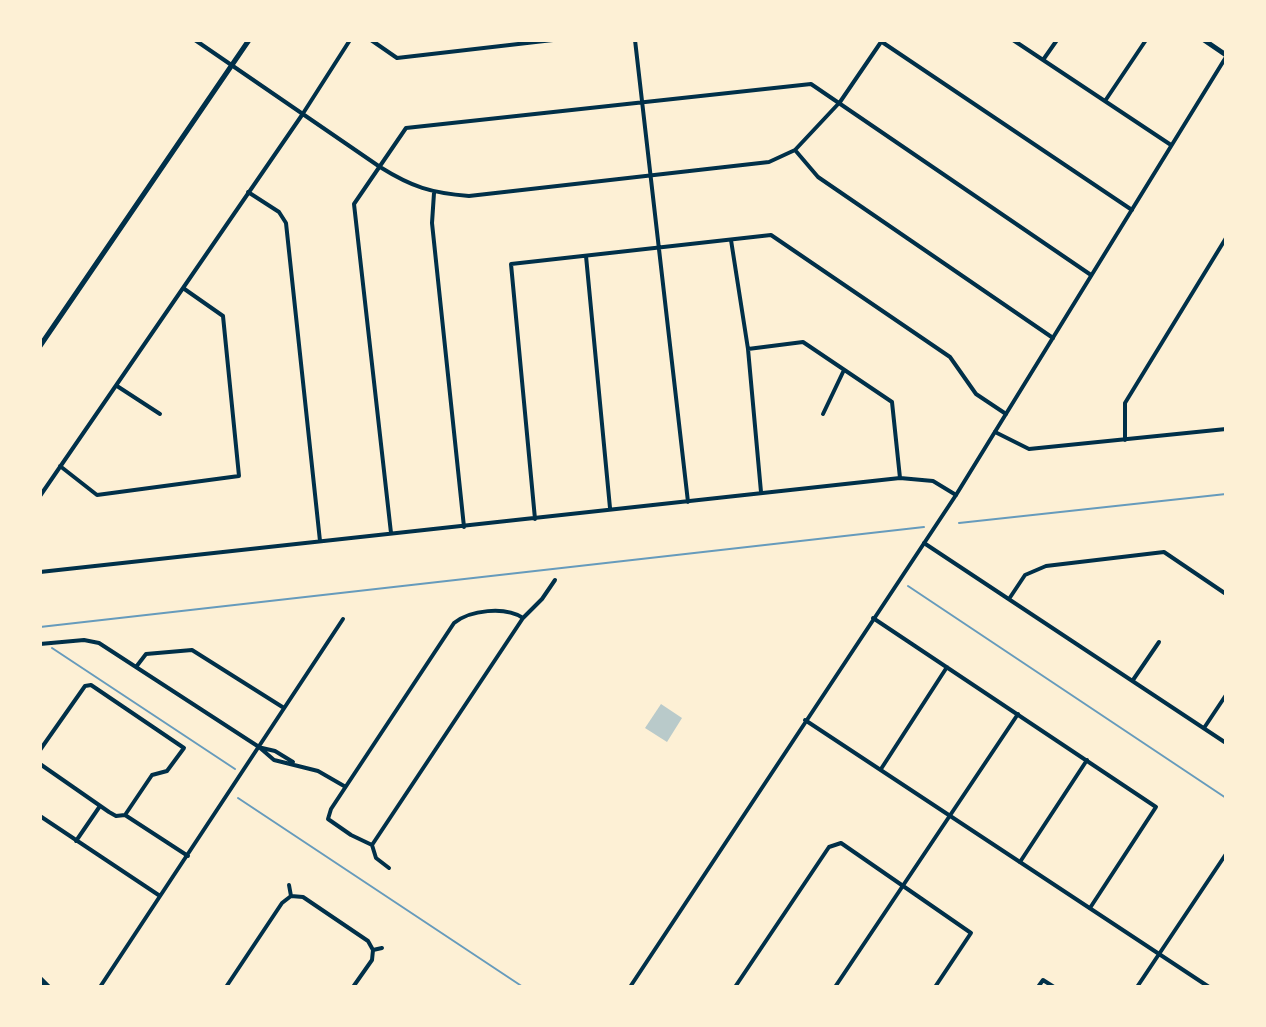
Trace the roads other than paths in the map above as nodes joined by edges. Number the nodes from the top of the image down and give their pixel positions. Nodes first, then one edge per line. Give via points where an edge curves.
1 (195, 40) edge
2 (249, 40) edge
3 (350, 40) edge
4 (371, 40) edge
5 (553, 40) edge
6 (635, 40) edge
7 (1013, 40) edge
8 (1057, 40) edge
9 (1146, 40) edge
10 (1204, 40) edge
11 (881, 41) edge
12 (1226, 56) edge
13 (1043, 60) junction
14 (232, 65) junction
15 (641, 102) junction
16 (840, 102) junction
17 (1104, 102) junction
18 (302, 115) junction
19 (1171, 145) junction
20 (795, 150) junction
21 (380, 167) junction
22 (651, 174) junction
23 (248, 192) junction
24 (434, 193) junction
25 (1132, 210) junction
26 (1226, 238) edge
27 (731, 240) junction
28 (658, 246) junction
29 (586, 256) junction
30 (1091, 275) junction
31 (183, 288) junction
32 (1053, 338) junction
33 (40, 346) edge
34 (748, 349) junction
35 (844, 370) junction
36 (117, 386) junction
37 (160, 414) dead end
38 (823, 414) dead end
39 (1006, 414) junction
40 (1226, 429) edge
41 (995, 432) junction
42 (1125, 440) junction
43 (60, 466) junction
44 (900, 478) junction
45 (761, 492) junction
46 (956, 495) junction
47 (40, 496) edge
48 (688, 502) junction
49 (610, 509) junction
50 (535, 519) junction
51 (464, 527) junction
52 (391, 533) junction
53 (320, 541) junction
54 (924, 543) junction
55 (40, 572) edge
56 (555, 580) dead end
57 (1226, 594) edge
58 (1009, 599) junction
59 (523, 618) junction
60 (873, 618) junction
61 (343, 619) dead end
62 (1159, 642) dead end
63 (40, 644) edge
64 (136, 667) junction
65 (947, 667) junction
66 (1133, 681) junction
67 (1226, 695) edge
68 (284, 708) junction
69 (1018, 714) junction
70 (805, 720) junction
71 (1204, 728) junction
72 (1226, 743) edge
73 (259, 747) junction
74 (40, 750) edge
75 (1087, 760) junction
76 (40, 764) edge
77 (881, 769) junction
78 (345, 786) junction
79 (100, 806) junction
80 (125, 815) junction
81 (950, 815) junction
82 (40, 816) edge
83 (76, 841) junction
84 (372, 845) junction
85 (1226, 854) edge
86 (188, 856) junction
87 (1020, 862) junction
88 (389, 868) dead end
89 (289, 885) dead end
90 (903, 886) junction
91 (160, 896) junction
92 (291, 896) junction
93 (1090, 908) junction
94 (382, 948) dead end
95 (373, 950) junction
96 (1160, 954) junction
97 (40, 979) edge
98 (48, 987) edge
99 (100, 987) edge
100 (226, 987) edge
101 (353, 987) edge
102 (630, 987) edge
103 (735, 987) edge
104 (835, 987) edge
105 (935, 987) edge
106 (1038, 987) edge
107 (1054, 987) edge
108 (1137, 987) edge
109 (1209, 987) edge

1 - 14 street
2 - 14 main road
3 - 18 street
4 - 5 street via 397,58
6 - 15 street
7 - 13 street
8 - 13 street
9 - 17 street
10 - 12 main road
11 - 16 street
11 - 25 street
12 - 19 street
13 - 17 street
14 - 18 street
14 - 33 main road
15 - 16 street via 811,84
15 - 21 street via 406,128
15 - 22 street
16 - 20 street
16 - 30 street
17 - 19 street
18 - 21 street
18 - 23 street
19 - 25 street
20 - 22 street via 769,162
20 - 32 street via 818,177
21 - 24 street
21 - 52 street via 354,204
22 - 24 street via 469,196
22 - 28 street
23 - 31 street
23 - 53 street via 279,212 286,223
24 - 51 street via 432,223
25 - 30 street
26 - 42 street via 1125,403
27 - 28 street
27 - 34 street
27 - 39 street via 771,235 950,357 976,394
28 - 29 street
28 - 48 street
29 - 49 street
29 - 50 street via 511,264
30 - 32 street
31 - 36 street
31 - 43 street via 223,316 239,476 97,495
32 - 39 street
34 - 35 street via 803,342
34 - 45 street
35 - 38 street
35 - 44 street via 892,402
36 - 37 street
36 - 43 street
39 - 41 street
40 - 42 street
41 - 42 street via 1029,449
41 - 46 street
43 - 47 street
44 - 45 street
44 - 46 street via 933,481
45 - 48 street
46 - 54 street
48 - 49 street
49 - 50 street
50 - 51 street
51 - 52 street
52 - 53 street
53 - 55 street
54 - 58 street
54 - 60 street
56 - 59 street
57 - 58 street via 1164,552 1046,566 1025,575
58 - 66 street
59 - 78 street via 513,611 490,612 454,623
59 - 84 street
60 - 65 street
60 - 70 street
61 - 68 street
62 - 66 street
63 - 64 street via 99,643
64 - 68 street via 146,654 192,650
64 - 73 street
65 - 69 street
65 - 77 street
66 - 71 street
67 - 71 street
68 - 73 street
69 - 75 street
69 - 81 street
70 - 77 street
70 - 102 street
71 - 72 street
73 - 78 street via 274,760 318,771
73 - 86 street
74 - 80 street via 85,686 91,685 184,748 167,771 152,775
75 - 87 street
75 - 93 street via 1156,807
76 - 79 street
77 - 81 street
78 - 84 street via 328,819
79 - 80 street
79 - 83 street
80 - 86 street
81 - 87 street
81 - 90 street
82 - 83 street
83 - 91 street
84 - 88 street via 376,858
85 - 96 street
86 - 91 street
87 - 93 street
89 - 92 street
90 - 103 street via 835,843
90 - 104 street
90 - 105 street via 971,933
91 - 99 street
92 - 95 street via 303,897 368,941
92 - 100 street
93 - 96 street
94 - 95 street
95 - 101 street
96 - 108 street
96 - 109 street
97 - 98 highway
106 - 107 street via 1043,980

